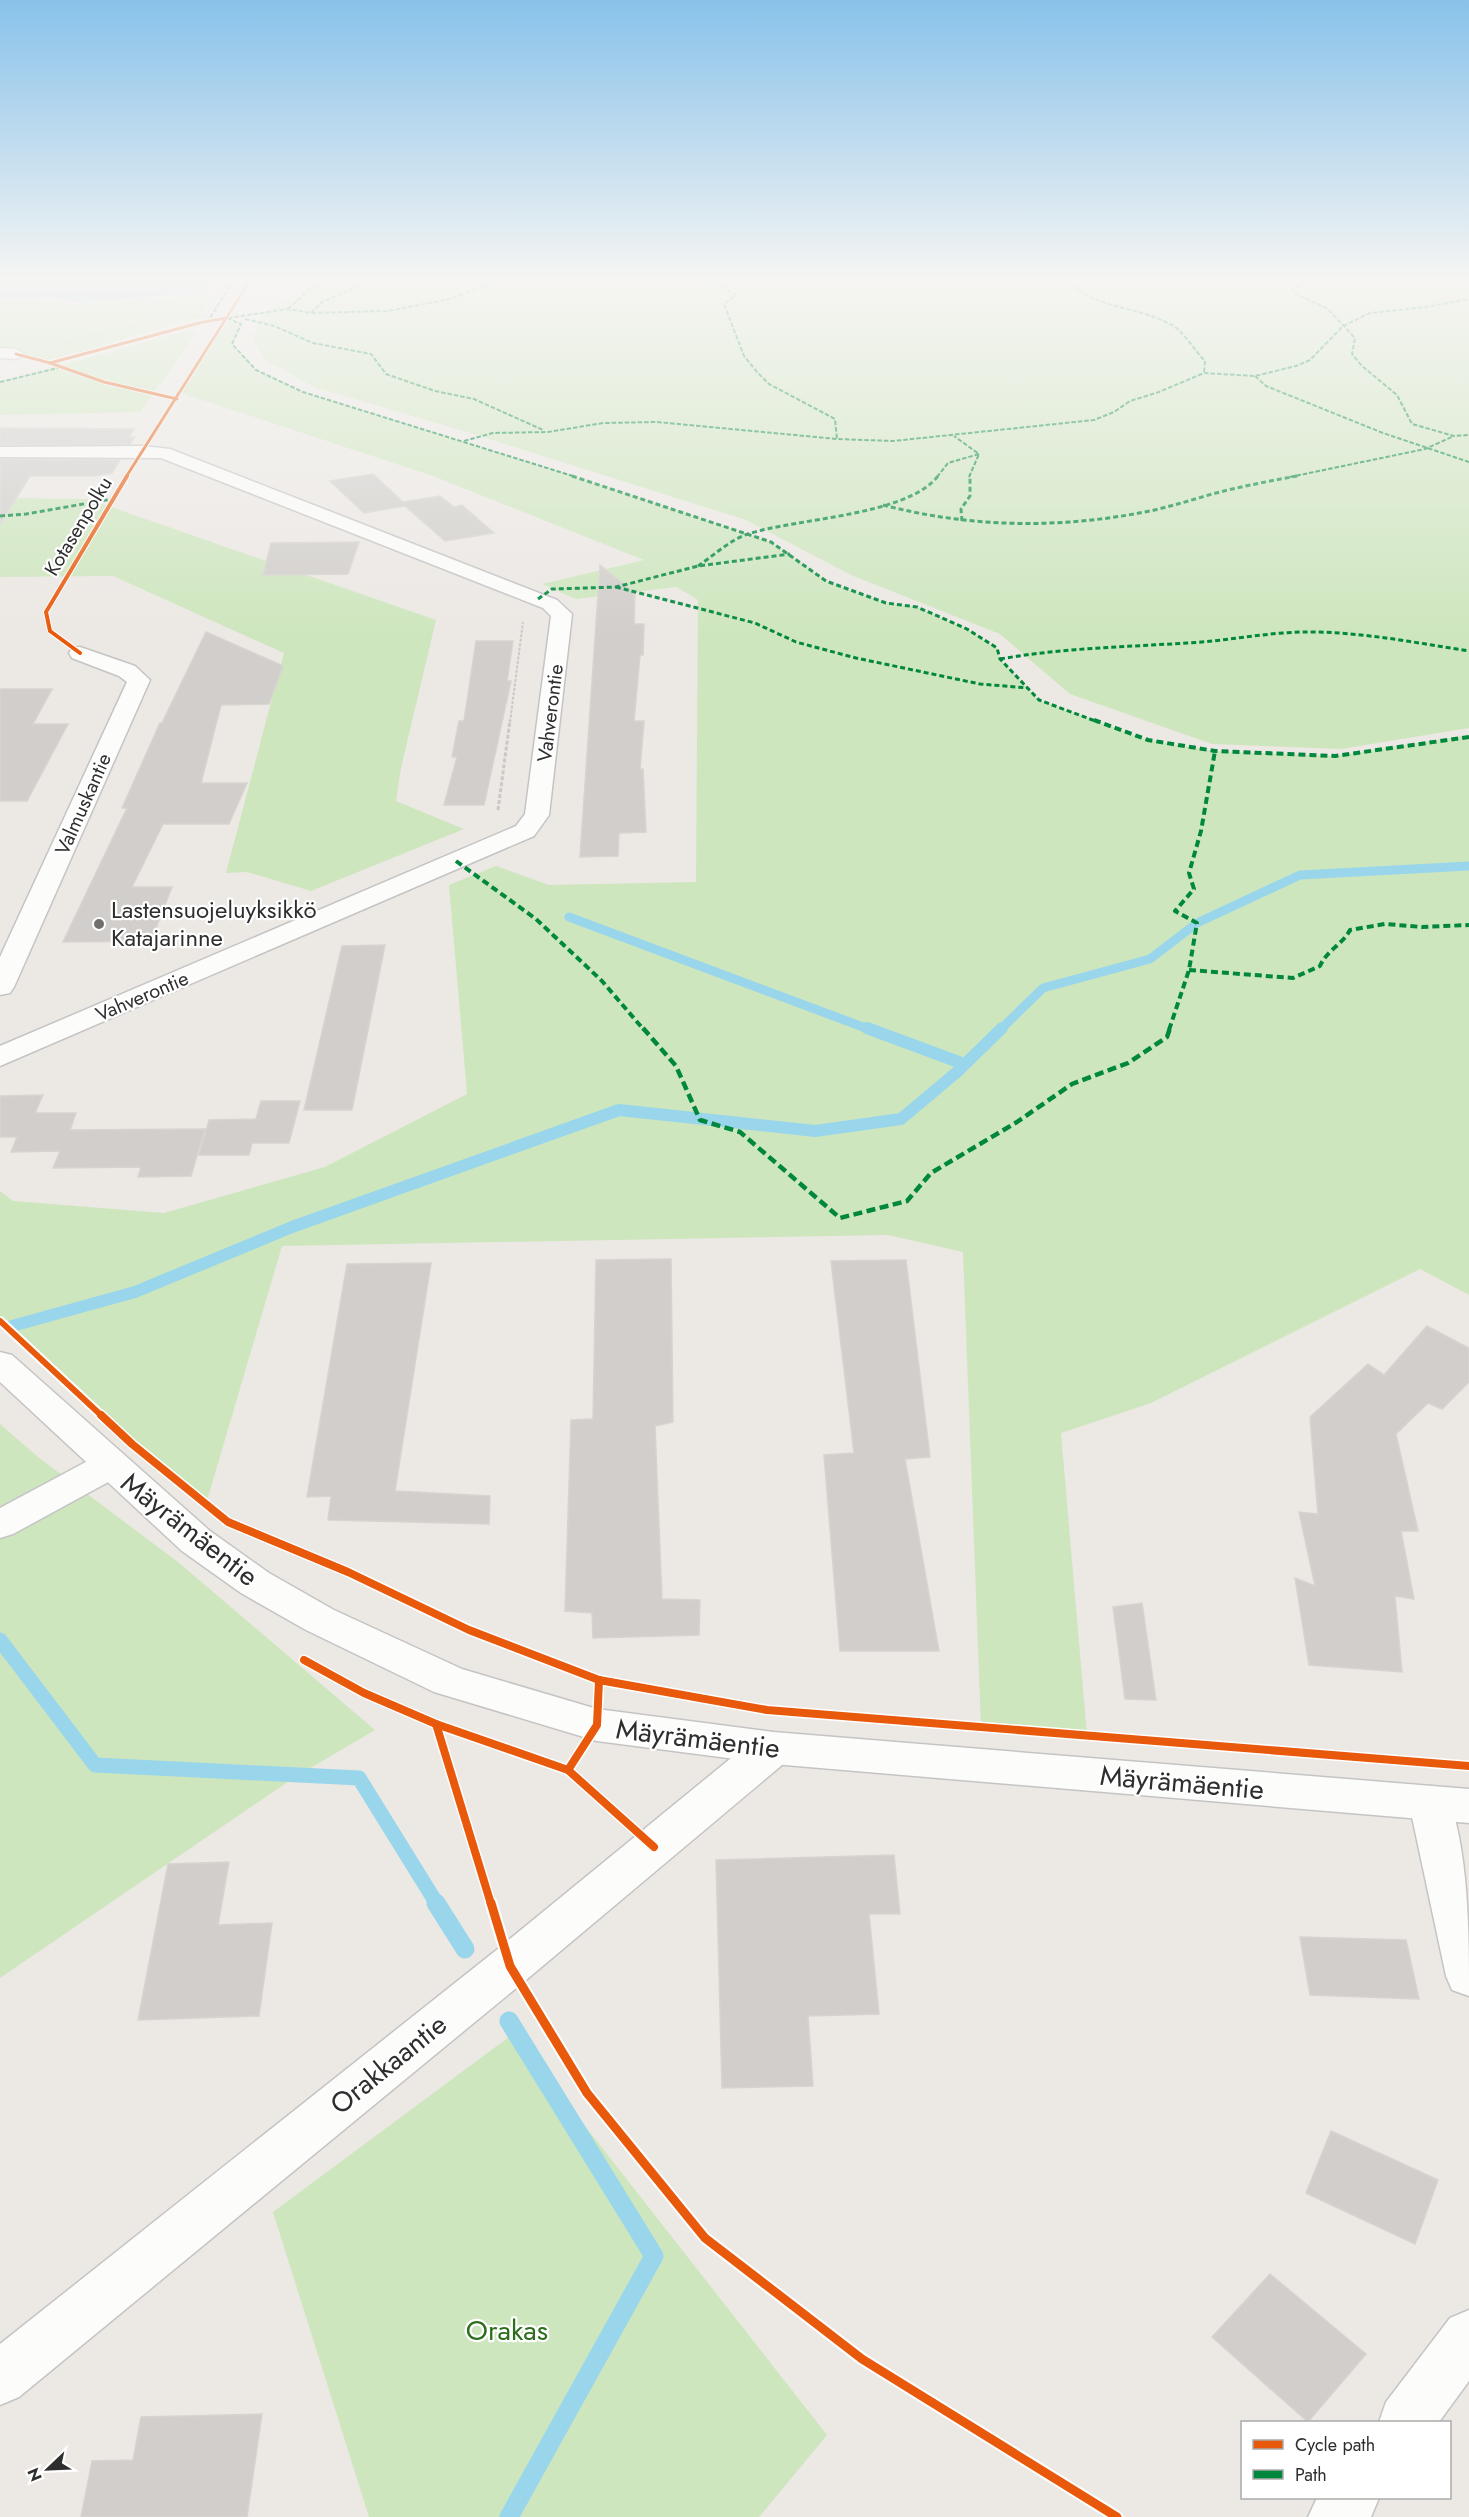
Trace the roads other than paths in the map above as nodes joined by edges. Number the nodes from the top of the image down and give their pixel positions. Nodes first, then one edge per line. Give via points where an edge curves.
1 (0, 452) edge
2 (80, 653) dead end
3 (0, 987) edge
4 (0, 1057) edge
5 (0, 1363) edge
6 (110, 1465) junction
7 (0, 1525) edge
8 (773, 1748) junction
9 (1450, 1804) edge
10 (1469, 1976) edge
11 (1469, 2336) edge
12 (0, 2378) edge
13 (1407, 2421) edge
14 (1350, 2499) edge
15 (1337, 2517) edge

1 - 4 street, Vahverontie via 164,453 550,604 562,614 537,815 525,831
2 - 3 street, Valmuskantie via 127,671 139,681
5 - 6 street, Mäyrämäentie
6 - 7 street
6 - 8 street, Mäyrämäentie via 196,1541 255,1583 320,1620 449,1681 597,1725
8 - 9 street, Mäyrämäentie
8 - 12 street, Orakkaantie
9 - 10 street
11 - 13 street
14 - 15 street

